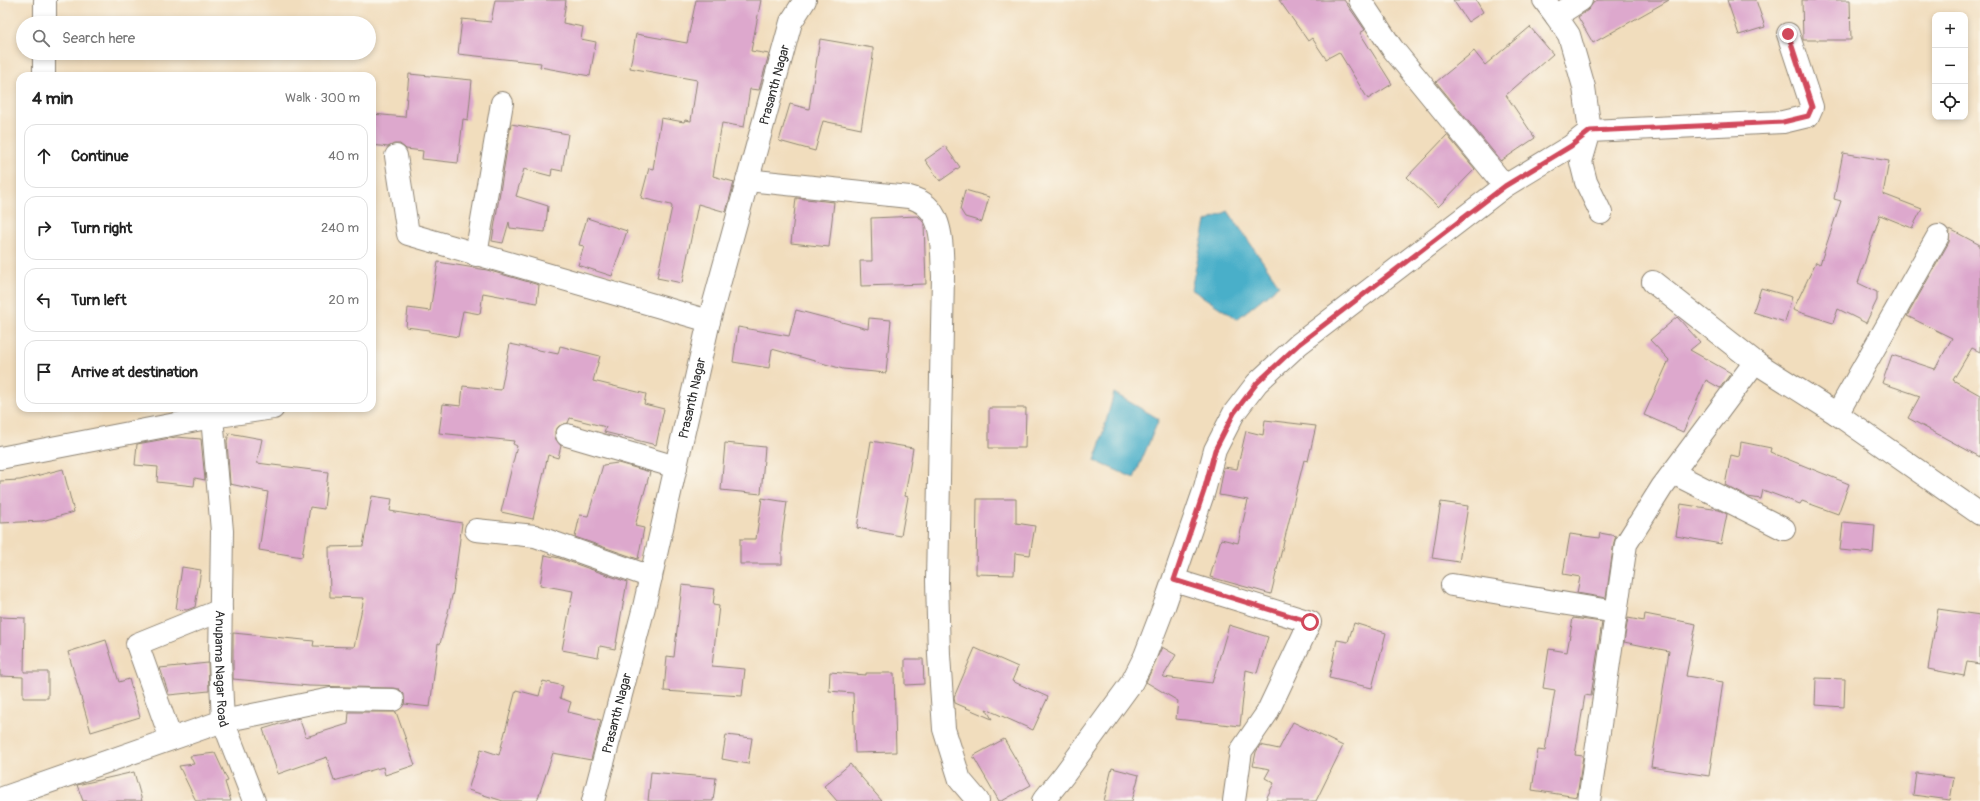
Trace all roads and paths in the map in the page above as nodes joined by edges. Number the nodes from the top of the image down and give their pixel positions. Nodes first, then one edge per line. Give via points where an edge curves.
1 (45, 0) edge
2 (805, 0) edge
3 (1360, 0) edge
4 (1581, 0) edge
5 (1550, 8) edge
6 (45, 16) edge
7 (1788, 34) dead end
8 (44, 60) edge
9 (44, 72) edge
10 (502, 103) dead end
11 (1590, 131) junction
12 (396, 156) dead end
13 (747, 180) junction
14 (1505, 186) junction
15 (1601, 213) dead end
16 (1938, 236) dead end
17 (476, 255) junction
18 (1653, 282) dead end
19 (709, 321) junction
20 (1755, 362) junction
21 (246, 412) edge
22 (1837, 414) junction
23 (212, 417) junction
24 (567, 435) dead end
25 (0, 458) edge
26 (676, 467) junction
27 (1673, 473) junction
28 (1980, 514) edge
29 (1784, 529) dead end
30 (476, 530) dead end
31 (651, 577) junction
32 (1174, 580) junction
33 (1452, 585) dead end
34 (221, 610) junction
35 (1616, 612) junction
36 (393, 700) dead end
37 (223, 721) junction
38 (171, 739) junction
39 (0, 799) edge
40 (254, 801) edge
41 (593, 801) edge
42 (978, 801) edge
43 (1043, 801) edge
44 (1234, 801) edge
45 (1589, 801) edge

1 - 6 street
2 - 13 street, Prasanth Nagar via 791,22
3 - 14 street via 1392,48
4 - 5 street
5 - 11 street via 1569,35 1584,87
7 - 11 street via 1812,107 1806,117 1783,122
8 - 9 street
10 - 17 street
11 - 14 street via 1571,146
11 - 15 street via 1581,162 1586,182
12 - 17 street via 408,234
13 - 19 street, Prasanth Nagar
13 - 42 street via 909,197 918,199 935,216 941,234 943,276 937,580 939,662 944,729 960,780
14 - 32 street via 1299,344 1257,383 1234,413 1215,450
16 - 22 street
17 - 19 street
18 - 20 street
19 - 26 street, Prasanth Nagar
20 - 22 street
20 - 27 street
21 - 23 street
22 - 28 street
23 - 25 street
23 - 34 street, Anupama Nagar Road via 222,531
24 - 26 street
26 - 31 street, Prasanth Nagar
27 - 29 street
27 - 35 street via 1626,544
30 - 31 street via 535,536
31 - 41 street, Prasanth Nagar
32 - 43 street via 1146,656 1132,682
32 - 44 street via 1310,622 1267,713 1241,751
33 - 35 street
34 - 37 street, Anupama Nagar Road
34 - 38 street via 137,644
35 - 45 street
36 - 37 street via 331,699
37 - 38 street
37 - 40 street, Anupama Nagar Road
38 - 39 street

